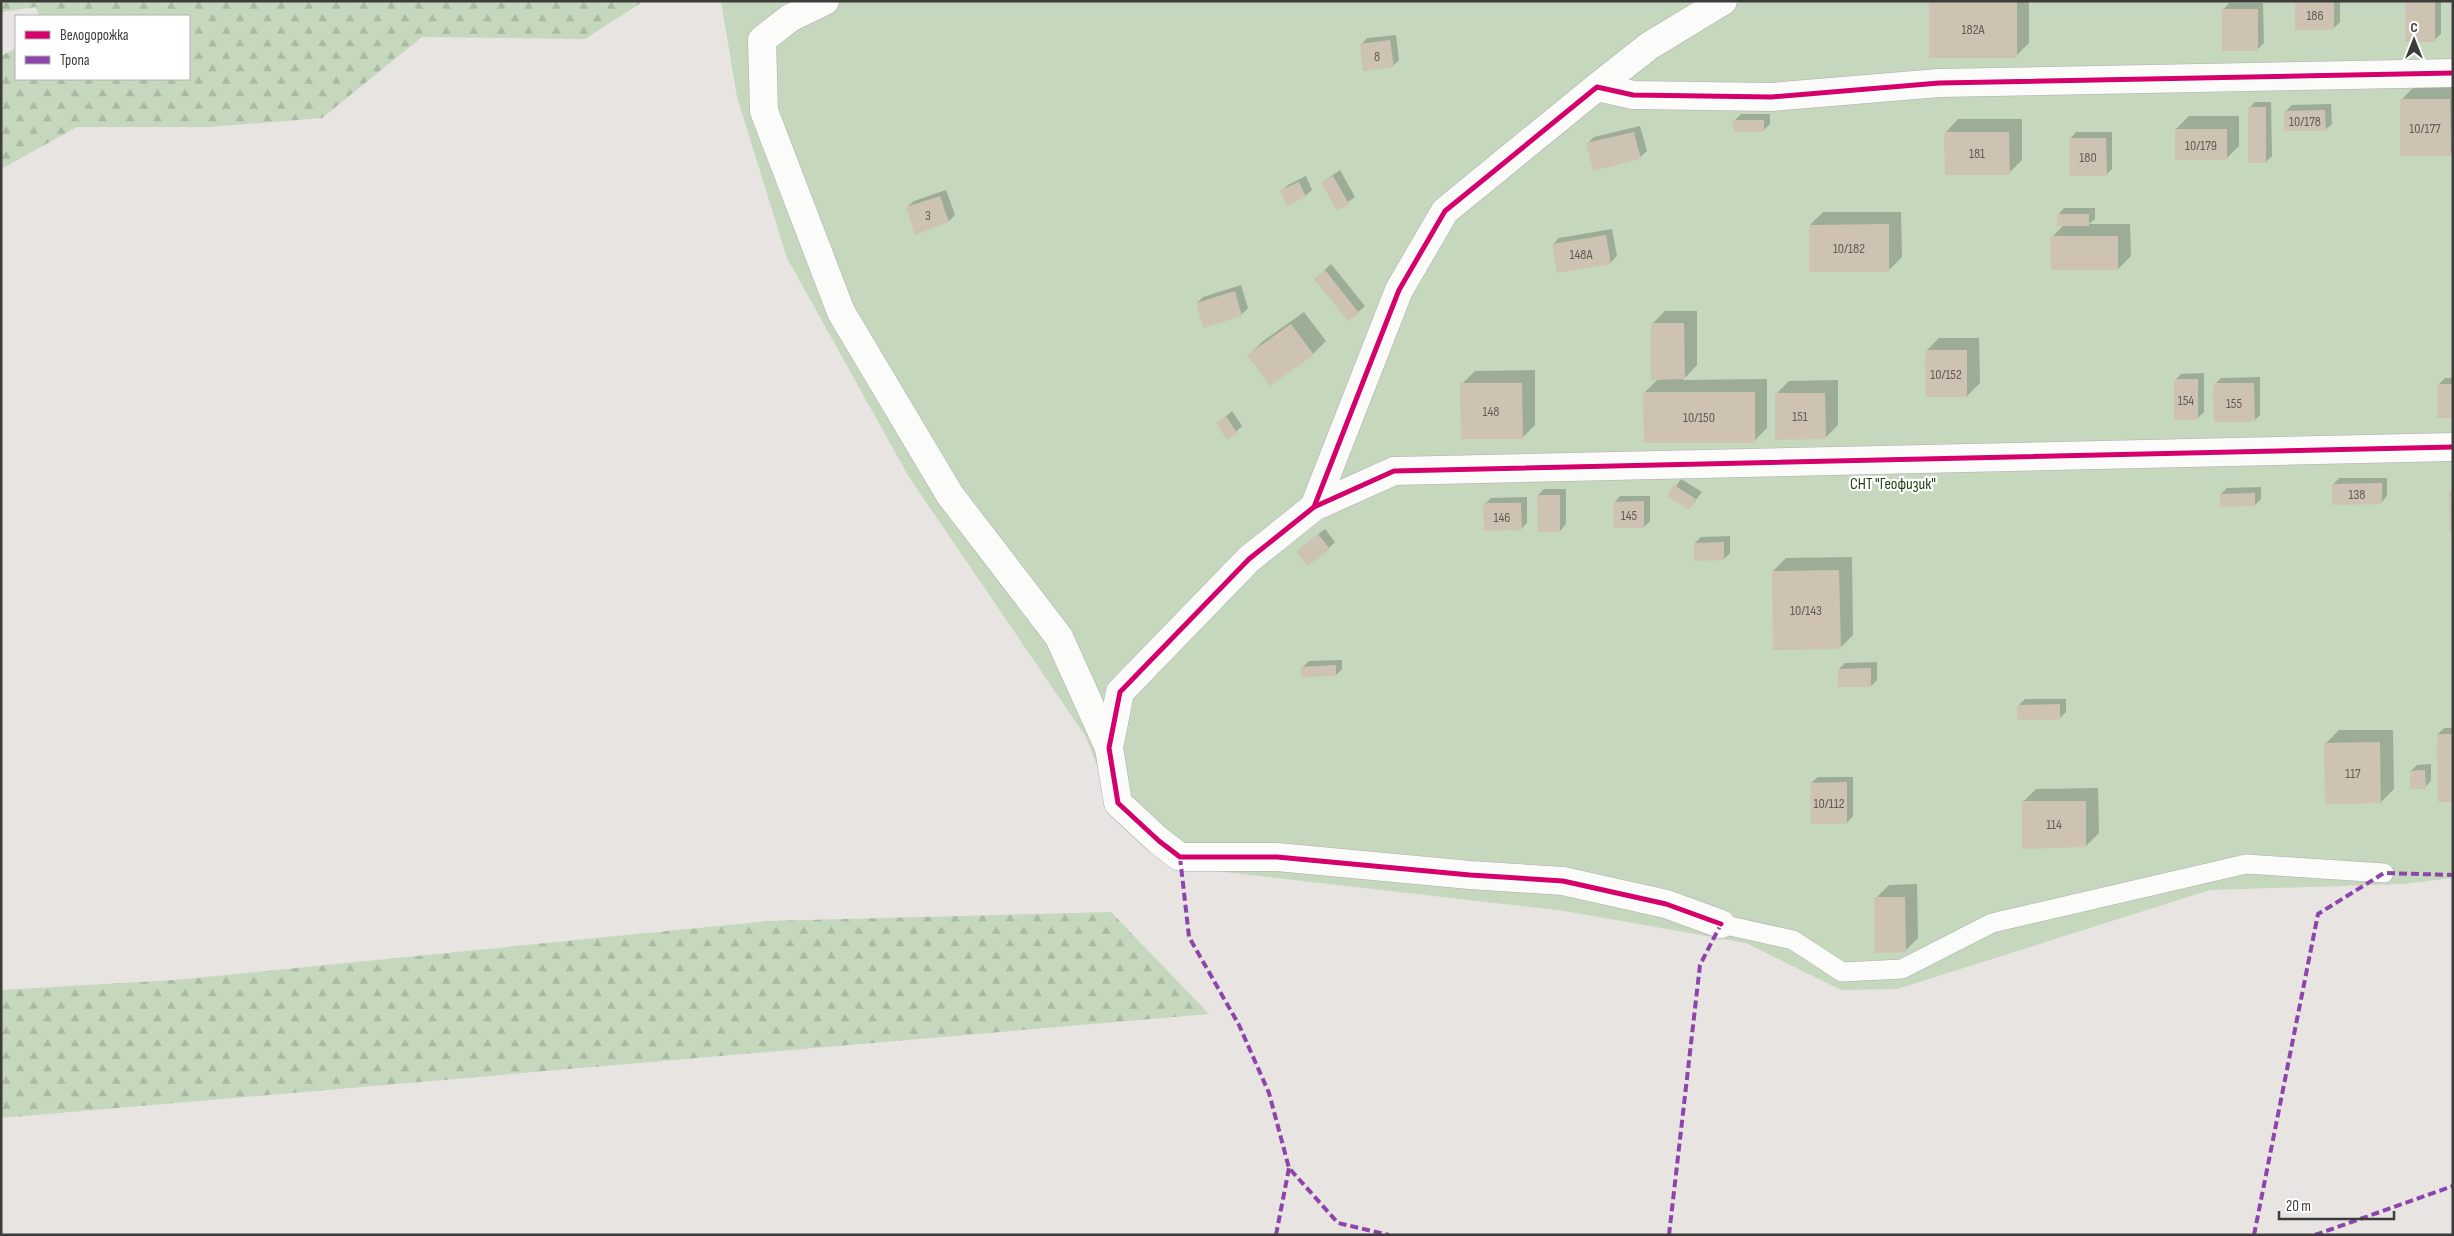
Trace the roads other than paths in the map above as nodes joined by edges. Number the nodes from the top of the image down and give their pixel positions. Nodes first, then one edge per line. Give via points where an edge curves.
1 (825, 1) edge
2 (1724, 1) edge
3 (2453, 73) edge
4 (1597, 87) junction
5 (2453, 447) edge
6 (1314, 507) junction
7 (1109, 748) junction
8 (2384, 873) dead end
9 (1721, 924) joint

1 - 7 street via 790,18 762,40 764,111 841,312 950,495 1059,637
2 - 4 street via 1650,46
3 - 4 street via 1939,83 1771,97 1633,95
4 - 6 street via 1445,211 1399,290
5 - 6 street via 1394,471
6 - 7 street via 1249,560 1120,692
7 - 9 street via 1118,803 1180,857 1277,857 1563,881 1666,904
8 - 9 lane via 2246,864 1992,923 1902,969 1842,972 1793,940

